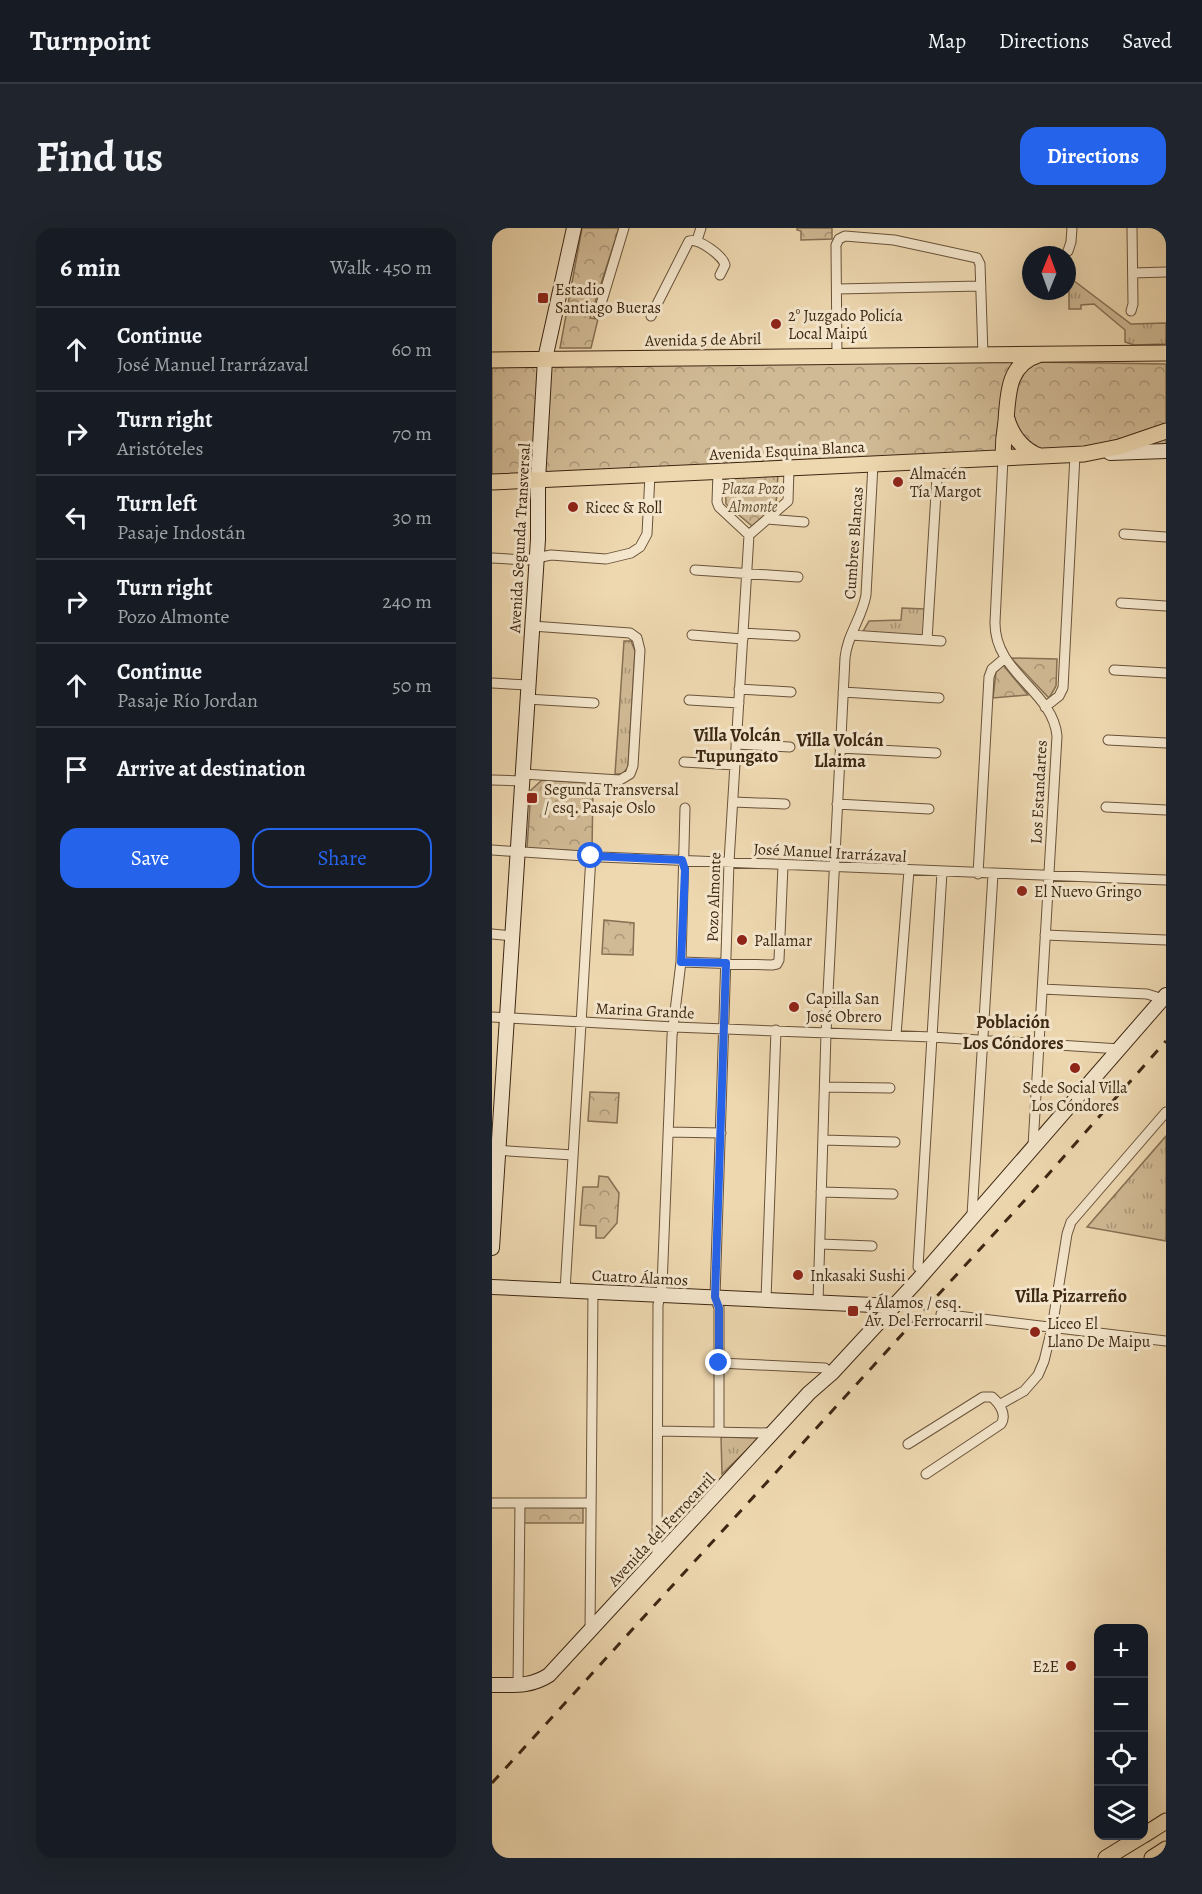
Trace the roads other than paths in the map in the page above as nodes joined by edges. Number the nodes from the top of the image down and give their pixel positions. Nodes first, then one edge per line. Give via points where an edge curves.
1 (574, 228) edge
2 (624, 228) edge
3 (701, 228) edge
4 (1072, 228) edge
5 (1132, 228) edge
6 (697, 240) junction
7 (1070, 246) edge
8 (1166, 272) edge
9 (1132, 273) junction
10 (720, 275) dead end
11 (981, 286) junction
12 (837, 289) junction
13 (1131, 311) dead end
14 (598, 314) dead end
15 (651, 316) dead end
16 (1166, 352) edge
17 (837, 355) junction
18 (983, 355) junction
19 (1038, 355) junction
20 (545, 359) junction
21 (492, 360) edge
22 (1006, 416) junction
23 (1166, 431) edge
24 (1166, 451) edge
25 (1080, 454) junction
26 (1041, 457) junction
27 (1003, 458) junction
28 (938, 461) junction
29 (873, 464) junction
30 (789, 468) junction
31 (718, 472) junction
32 (650, 475) junction
33 (538, 480) junction
34 (492, 482) edge
35 (767, 519) junction
36 (804, 522) dead end
37 (1124, 534) dead end
38 (749, 535) junction
39 (1166, 537) edge
40 (536, 557) junction
41 (492, 558) edge
42 (695, 570) dead end
43 (747, 574) junction
44 (798, 577) dead end
45 (1121, 603) dead end
46 (1166, 606) edge
47 (532, 626) junction
48 (692, 635) dead end
49 (851, 635) junction
50 (743, 636) junction
51 (795, 636) dead end
52 (927, 640) junction
53 (941, 641) dead end
54 (1005, 658) junction
55 (1114, 670) dead end
56 (1166, 674) edge
57 (492, 683) edge
58 (528, 685) junction
59 (740, 689) junction
60 (791, 692) dead end
61 (843, 692) junction
62 (939, 698) dead end
63 (527, 699) junction
64 (689, 700) dead end
65 (594, 703) dead end
66 (739, 703) junction
67 (1045, 707) junction
68 (1108, 740) dead end
69 (1166, 743) edge
70 (736, 744) junction
71 (790, 747) dead end
72 (840, 748) junction
73 (936, 753) dead end
74 (684, 762) dead end
75 (735, 765) junction
76 (522, 778) junction
77 (492, 780) edge
78 (733, 802) junction
79 (785, 804) dead end
80 (837, 804) junction
81 (1106, 807) dead end
82 (685, 808) dead end
83 (929, 809) dead end
84 (1166, 810) edge
85 (492, 850) edge
86 (518, 851) junction
87 (591, 856) junction
88 (682, 860) junction
89 (729, 862) junction
90 (783, 865) junction
91 (834, 867) junction
92 (909, 870) junction
93 (942, 872) junction
94 (978, 873) junction
95 (993, 874) junction
96 (1049, 877) junction
97 (1166, 880) edge
98 (492, 934) edge
99 (1045, 935) junction
100 (512, 936) junction
101 (1166, 940) edge
102 (681, 962) junction
103 (726, 963) junction
104 (1042, 989) junction
105 (1164, 997) edge
106 (492, 1017) edge
107 (507, 1018) junction
108 (581, 1022) junction
109 (674, 1027) junction
110 (724, 1028) junction
111 (776, 1030) junction
112 (826, 1033) junction
113 (896, 1035) junction
114 (932, 1037) junction
115 (983, 1040) junction
116 (1039, 1044) junction
117 (1120, 1049) junction
118 (825, 1087) junction
119 (890, 1088) dead end
120 (1166, 1112) edge
121 (668, 1132) junction
122 (721, 1134) junction
123 (823, 1140) junction
124 (895, 1142) dead end
125 (1033, 1146) junction
126 (495, 1150) edge
127 (573, 1155) junction
128 (821, 1192) junction
129 (893, 1194) dead end
130 (972, 1215) junction
131 (820, 1244) junction
132 (872, 1246) dead end
133 (492, 1248) edge
134 (918, 1267) junction
135 (492, 1287) edge
136 (565, 1291) junction
137 (593, 1292) junction
138 (660, 1295) junction
139 (715, 1297) junction
140 (766, 1299) junction
141 (818, 1302) junction
142 (889, 1305) junction
143 (941, 1314) dead end
144 (1052, 1328) junction
145 (1166, 1341) edge
146 (719, 1363) junction
147 (825, 1368) junction
148 (809, 1393) junction
149 (999, 1405) junction
150 (658, 1431) junction
151 (719, 1432) junction
152 (771, 1433) junction
153 (908, 1444) dead end
154 (926, 1474) dead end
155 (492, 1503) edge
156 (520, 1503) junction
157 (591, 1503) junction
158 (657, 1557) junction
159 (590, 1631) junction
160 (492, 1685) edge
161 (518, 1686) junction
162 (1166, 1821) edge
163 (1148, 1832) edge
164 (1135, 1840) edge
165 (1166, 1849) edge
166 (1107, 1858) edge
167 (1152, 1858) edge

1 - 20 street, Avenida Segunda Transversal
2 - 14 street
3 - 6 street
4 - 7 street
5 - 9 street
6 - 10 street via 723,260
6 - 15 street via 687,243
8 - 9 street
9 - 13 street
11 - 12 street
11 - 12 street via 980,264 975,258 894,240 844,236 836,245
11 - 18 street
12 - 17 street
16 - 19 main road, Avenida 5 de Abril
17 - 18 main road, Avenida 5 de Abril
17 - 20 main road, Avenida 5 de Abril
18 - 19 main road, Avenida 5 de Abril
19 - 22 main road via 1015,372
20 - 21 main road, Avenida 5 de Abril
20 - 33 street, Avenida Segunda Transversal
22 - 26 main road via 1021,445
22 - 27 main road
23 - 25 main road, Avenida Esquina Blanca via 1119,447
24 - 25 street, Avenida Esquina Blanca
25 - 26 main road, Avenida Esquina Blanca
25 - 67 street via 1063,688
26 - 27 main road, Avenida Esquina Blanca
27 - 28 main road, Avenida Esquina Blanca
27 - 54 street, Los Estandartes via 995,628 998,647
28 - 29 main road, Avenida Esquina Blanca
28 - 52 street
29 - 30 main road, Avenida Esquina Blanca
29 - 49 street, Cumbres Blancas via 866,596
30 - 31 main road, Avenida Esquina Blanca
30 - 35 street via 789,500
31 - 32 main road, Avenida Esquina Blanca
31 - 38 street via 718,505
32 - 33 main road, Avenida Esquina Blanca
32 - 40 street via 647,534 635,551 606,559
33 - 34 main road, Avenida Esquina Blanca
33 - 40 street, Avenida Segunda Transversal
35 - 36 street
35 - 38 street
37 - 39 street
38 - 43 street, Pozo Almonte
40 - 41 street
40 - 47 street, Avenida Segunda Transversal
42 - 43 street
43 - 44 street
43 - 50 street, Pozo Almonte
45 - 46 street
47 - 58 street, Avenida Segunda Transversal
47 - 76 street via 626,632 638,638 633,766 627,777 620,780
48 - 50 street
49 - 52 street
49 - 61 street, Cumbres Blancas via 845,652
50 - 51 street
50 - 59 street, Pozo Almonte
52 - 53 street
54 - 67 street, Los Estandartes
54 - 94 street via 989,677
55 - 56 street
57 - 58 street
58 - 63 street, Avenida Segunda Transversal
59 - 60 street
59 - 66 street, Pozo Almonte
61 - 62 street
61 - 72 street, Cumbres Blancas
63 - 65 street
63 - 76 street, Avenida Segunda Transversal
64 - 66 street
66 - 70 street, Pozo Almonte
67 - 96 street, Los Estandartes via 1057,736
68 - 69 street
70 - 71 street
70 - 75 street, Pozo Almonte
72 - 73 street
72 - 80 street, Cumbres Blancas
74 - 75 street
75 - 78 street, Pozo Almonte
76 - 77 street
76 - 86 street, Avenida Segunda Transversal
78 - 79 street
78 - 89 street, Pozo Almonte
80 - 83 street
80 - 91 street, Cumbres Blancas
81 - 84 street
82 - 88 street
85 - 86 street, José Manuel Irarrázaval
86 - 87 street, José Manuel Irarrázaval
86 - 100 street, Avenida Segunda Transversal
87 - 88 street, José Manuel Irarrázaval
87 - 108 street
88 - 89 street, José Manuel Irarrázaval
88 - 102 street via 685,870
89 - 90 street, José Manuel Irarrázaval
89 - 103 street, Pozo Almonte
90 - 91 street, José Manuel Irarrázaval
90 - 103 street via 777,964
91 - 92 street, José Manuel Irarrázaval
91 - 112 street, Cumbres Blancas
92 - 93 street, José Manuel Irarrázaval
92 - 113 street
93 - 94 street, José Manuel Irarrázaval
93 - 114 street
94 - 95 street, José Manuel Irarrázaval
95 - 96 street, José Manuel Irarrázaval
95 - 115 street
96 - 97 street, José Manuel Irarrázaval
96 - 99 street, Los Estandartes
98 - 100 street
99 - 101 street
99 - 104 street, Los Estandartes
100 - 107 street, Avenida Segunda Transversal
102 - 103 street
102 - 109 street
103 - 110 street, Pozo Almonte
104 - 105 street
104 - 116 street, Los Estandartes
105 - 117 street, Avenida del Ferrocarril
106 - 107 street, Marina Grande
107 - 108 street, Marina Grande
107 - 126 street, Avenida Segunda Transversal
108 - 109 street, Marina Grande
108 - 127 street
109 - 110 street, Marina Grande
109 - 121 street
110 - 111 street, Marina Grande
110 - 122 street, Pozo Almonte
111 - 112 street, Marina Grande
111 - 140 street
112 - 113 street, Marina Grande
112 - 118 street, Cumbres Blancas
113 - 114 street, Marina Grande
114 - 115 street, Marina Grande
114 - 134 street
115 - 116 street, Marina Grande
115 - 130 street
116 - 117 street, Marina Grande
116 - 125 street, Los Estandartes
117 - 125 street, Avenida del Ferrocarril
118 - 119 street
118 - 123 street, Cumbres Blancas
120 - 144 street via 1071,1222
121 - 122 street
121 - 138 street
122 - 139 street, Pozo Almonte
123 - 124 street
123 - 128 street, Cumbres Blancas
125 - 130 street, Avenida del Ferrocarril
126 - 127 street
126 - 133 street, Avenida Segunda Transversal
127 - 136 street
128 - 129 street
128 - 131 street, Cumbres Blancas
130 - 134 street, Avenida del Ferrocarril
130 - 142 street, Avenida del Ferrocarril via 950,1244
131 - 132 street
131 - 141 street, Cumbres Blancas
134 - 142 street, Avenida del Ferrocarril
135 - 136 street, Cuatro Álamos
136 - 137 street, Cuatro Álamos
137 - 138 street, Cuatro Álamos
137 - 157 street
138 - 139 street, Cuatro Álamos
138 - 150 street
139 - 140 street, Cuatro Álamos
139 - 146 street, Pozo Almonte via 719,1308
140 - 141 street, Cuatro Álamos
141 - 142 street, Cuatro Álamos
142 - 147 street, Avenida del Ferrocarril
142 - 148 street, Avenida del Ferrocarril via 832,1373
143 - 144 street
144 - 145 street
144 - 149 street via 1038,1375 1024,1391
146 - 147 street
146 - 151 street, Pozo Almonte
147 - 148 street, Avenida del Ferrocarril
148 - 152 street, Avenida del Ferrocarril
149 - 153 street via 992,1398 983,1397
149 - 154 street via 1004,1417 1001,1424
150 - 151 street
150 - 158 street
151 - 152 street
152 - 158 street, Avenida del Ferrocarril
155 - 156 street
156 - 157 street
156 - 161 street
157 - 159 street
158 - 159 street, Avenida del Ferrocarril
159 - 161 street, Avenida del Ferrocarril via 549,1675
160 - 161 street
162 - 163 main road
164 - 166 main road
165 - 167 main road

